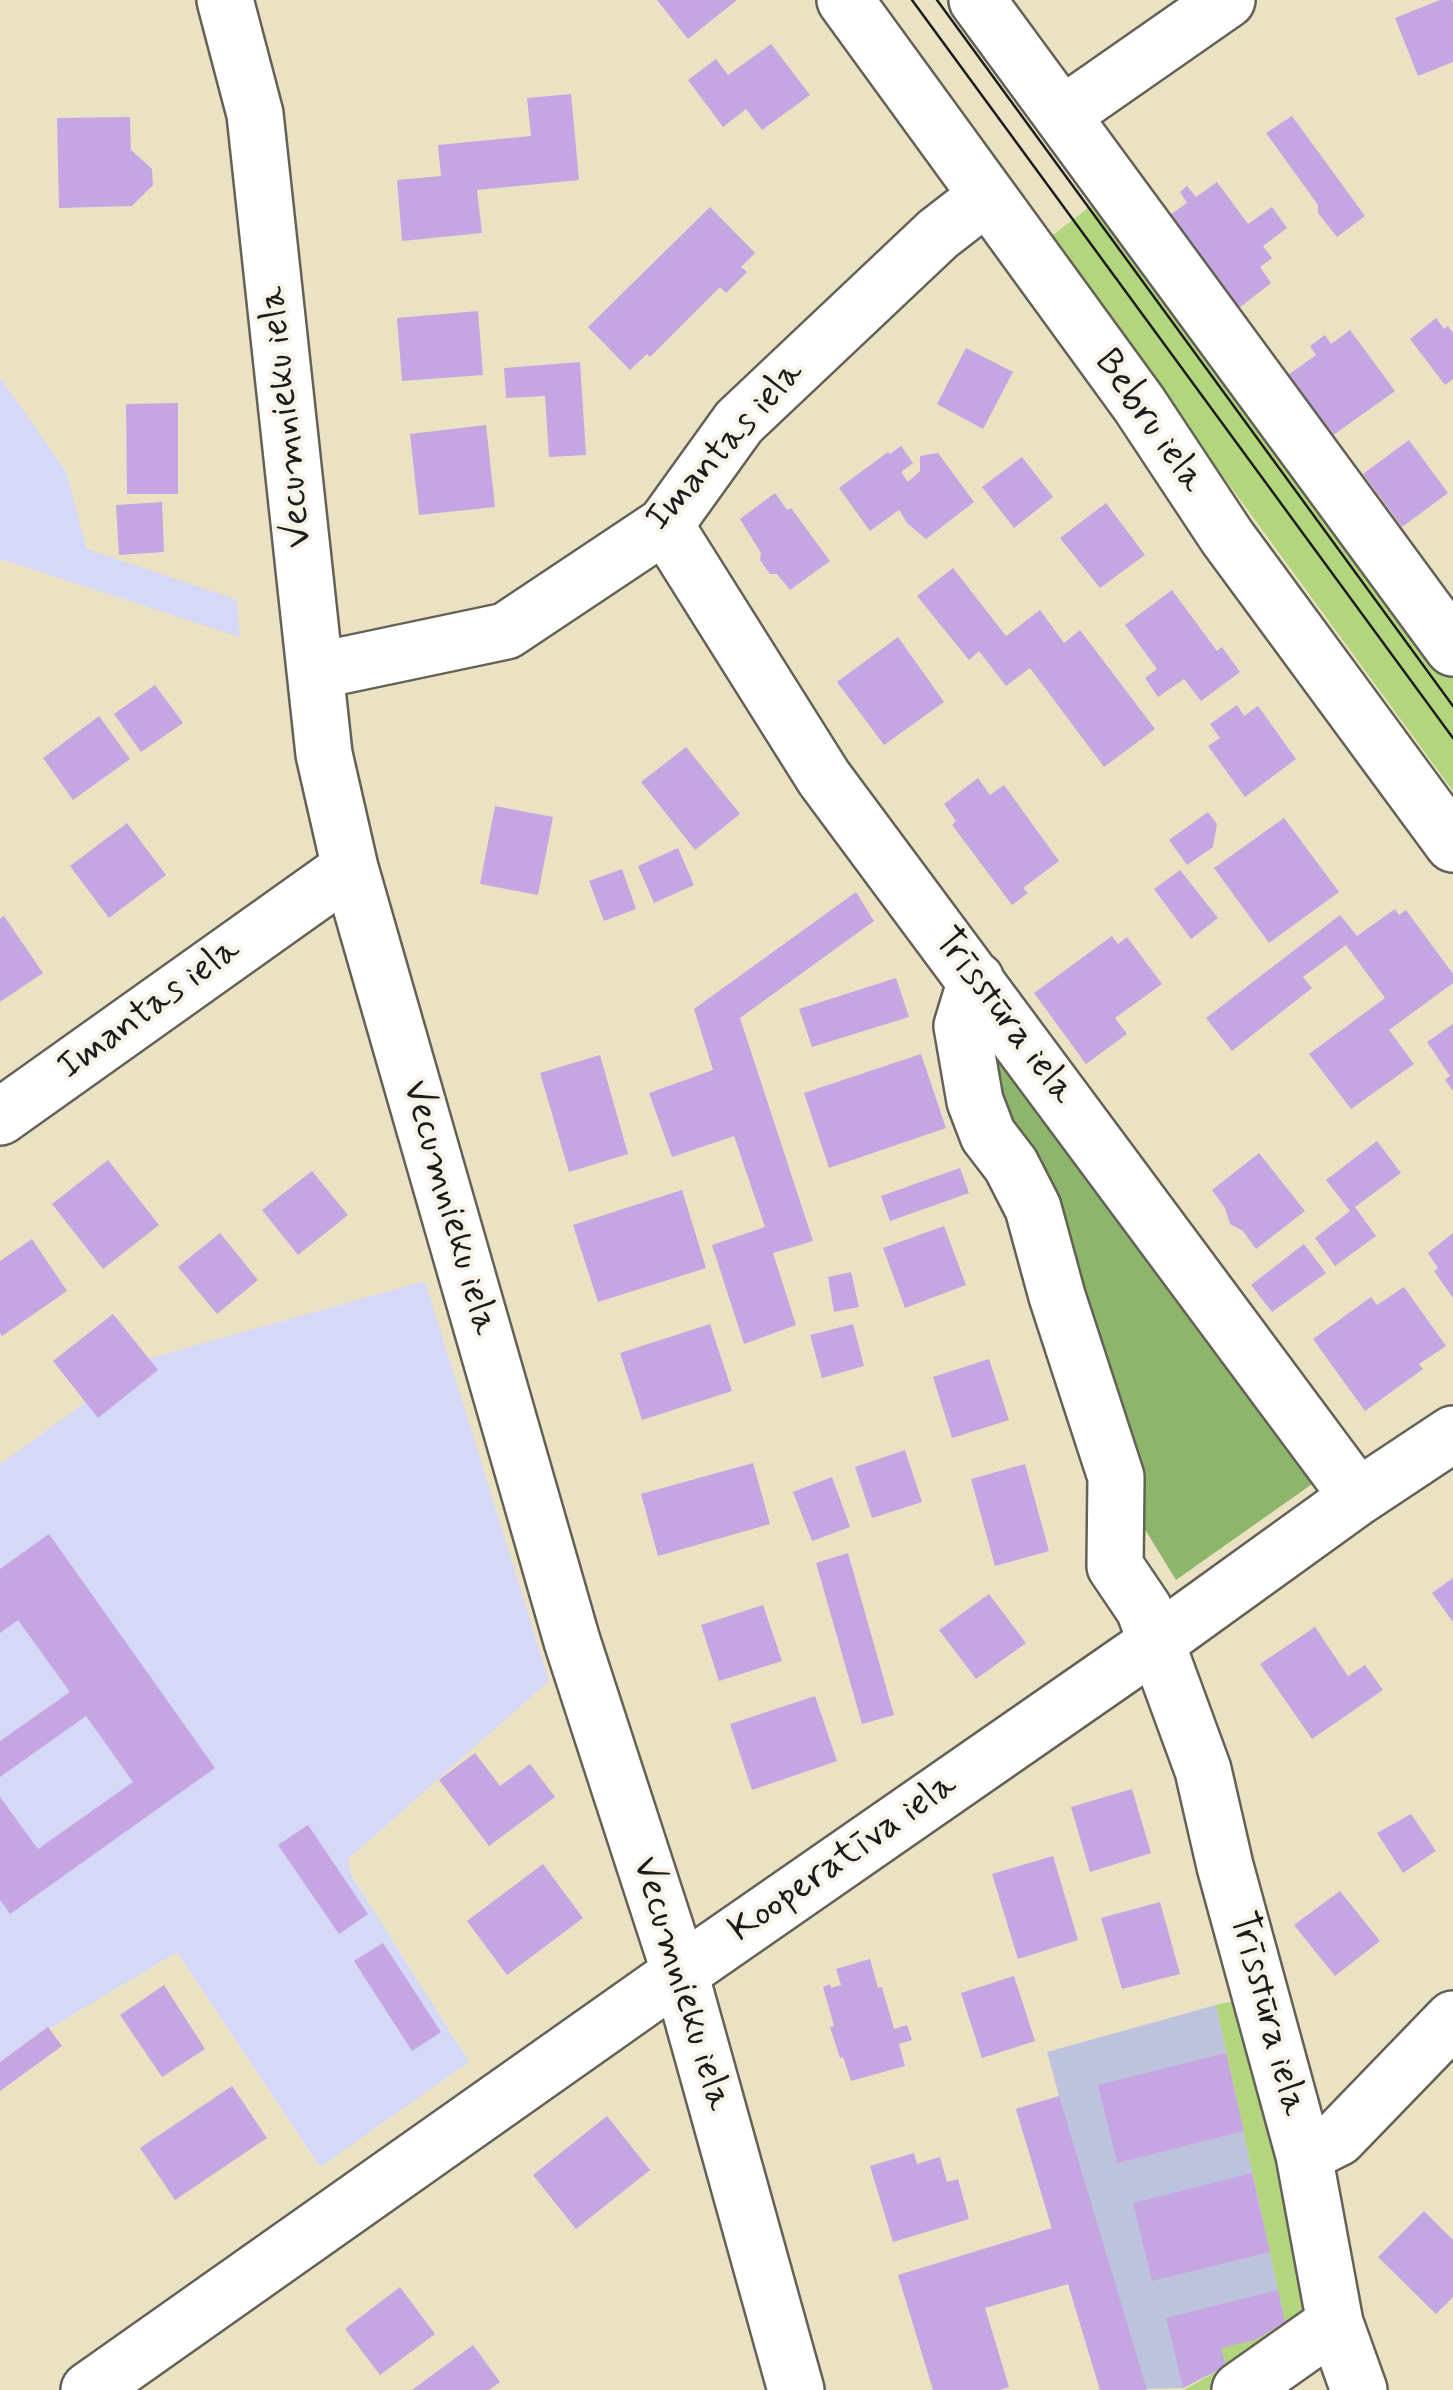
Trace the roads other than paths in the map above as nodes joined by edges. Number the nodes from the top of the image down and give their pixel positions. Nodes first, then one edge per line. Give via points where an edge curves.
1 (224, 0) edge
2 (845, 0) edge
3 (976, 0) edge
4 (1225, 0) edge
5 (1062, 116) junction
6 (987, 196) junction
7 (664, 525) junction
8 (1453, 648) edge
9 (316, 671) junction
10 (1453, 844) edge
11 (350, 868) junction
12 (976, 980) junction
13 (0, 1118) edge
14 (1453, 1434) edge
15 (1358, 1497) junction
16 (1157, 1642) junction
17 (680, 1973) junction
18 (1453, 2019) edge
19 (1304, 2155) junction
20 (1335, 2323) junction
21 (88, 2390) edge
22 (796, 2390) edge
23 (1240, 2390) edge
24 (1360, 2390) edge

1 - 9 street, Vecumnieku iela via 255,114
2 - 6 street, Bebru iela
3 - 5 street
4 - 5 street
5 - 8 street
6 - 7 street, Imantas iela via 739,422
6 - 10 street, Bebru iela
7 - 9 street, Imantas iela via 506,630
7 - 12 street, Trīsstūra iela via 824,778
9 - 11 street, Vecumnieku iela via 324,754
11 - 13 street, Imantas iela
11 - 17 street, Vecumnieku iela via 572,1641
12 - 15 street, Trīsstūra iela
12 - 16 street, Trīsstūra iela via 962,1026 976,1100 988,1135 1033,1208 1116,1477 1115,1566
14 - 15 street, Kooperatīva iela
15 - 16 street, Kooperatīva iela
16 - 17 street, Kooperatīva iela
16 - 19 street, Trīsstūra iela via 1203,1770
17 - 21 street, Kooperatīva iela
17 - 22 street, Vecumnieku iela
18 - 19 street via 1338,2138
19 - 20 street, Trīsstūra iela
20 - 23 street
20 - 24 street, Trīsstūra iela

